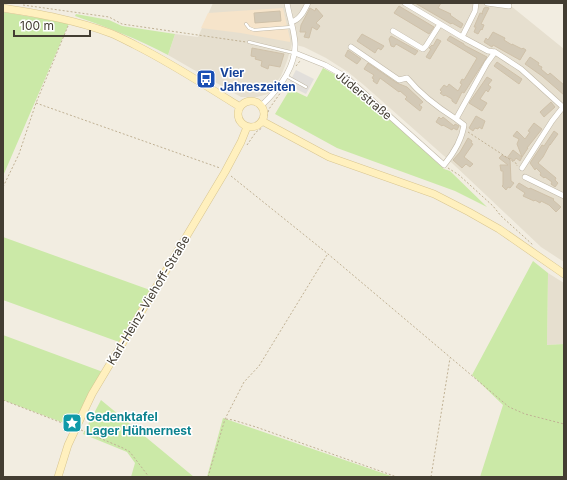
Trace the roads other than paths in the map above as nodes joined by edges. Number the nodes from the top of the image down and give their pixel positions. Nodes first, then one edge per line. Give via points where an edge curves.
1 (287, 3) edge
2 (308, 3) edge
3 (405, 3) edge
4 (476, 3) edge
5 (487, 3) edge
6 (509, 6) dead end
7 (3, 8) edge
8 (246, 24) dead end
9 (291, 24) junction
10 (440, 24) junction
11 (393, 32) dead end
12 (462, 37) junction
13 (249, 42) road end
14 (351, 47) dead end
15 (495, 52) junction
16 (295, 53) junction
17 (286, 76) junction
18 (306, 87) dead end
19 (261, 106) junction
20 (240, 107) junction
21 (563, 108) edge
22 (456, 119) junction
23 (262, 121) junction
24 (247, 127) junction
25 (520, 167) road end
26 (524, 177) dead end
27 (564, 196) edge
28 (564, 274) edge
29 (58, 477) edge

1 - 9 street
2 - 9 street via 299,18
3 - 10 street
4 - 12 street via 475,11
5 - 6 street
7 - 20 main road via 71,20 112,33 182,70
8 - 9 lane via 254,30
9 - 16 street
10 - 11 street via 423,48
10 - 12 street
12 - 15 street
13 - 16 lane, Jüderstraße
14 - 22 street via 399,80 407,78 426,98
15 - 21 street via 521,69
15 - 22 street
16 - 17 street
16 - 22 street, Jüderstraße via 346,77 444,165 464,130 464,125
17 - 18 lane
17 - 19 street
19 - 20 main road via 250,101
19 - 23 main road via 264,113
20 - 24 main road via 238,119
21 - 25 street
23 - 24 main road via 255,126
23 - 28 main road via 329,157 422,190 469,212 499,229
24 - 29 main road, Karl-Heinz-Viehoff-Straße via 225,172 92,394 65,453
26 - 27 street

